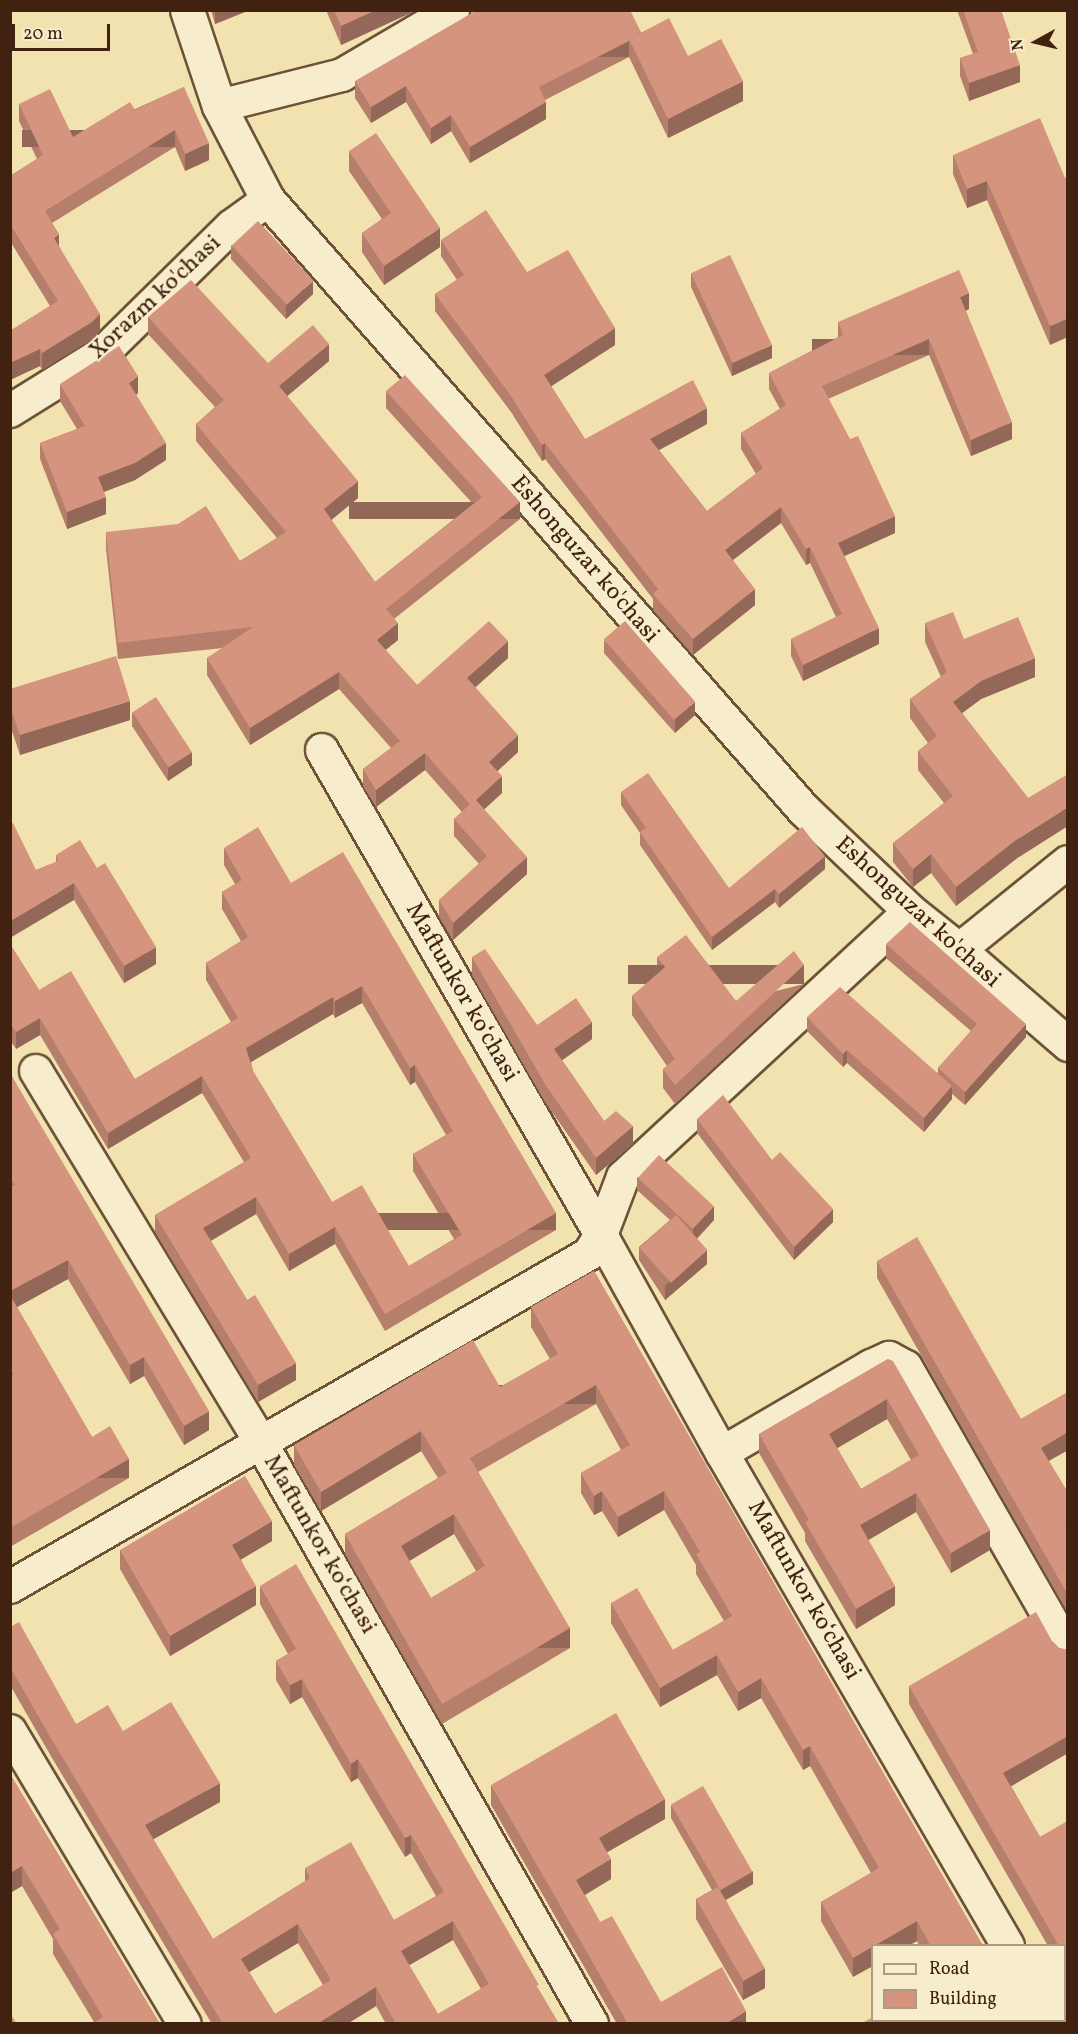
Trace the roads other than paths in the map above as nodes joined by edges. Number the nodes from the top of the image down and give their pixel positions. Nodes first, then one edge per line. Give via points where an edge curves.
1 (187, 10) edge
2 (453, 10) edge
3 (219, 106) junction
4 (268, 200) junction
5 (10, 411) edge
6 (322, 750) dead end
7 (1068, 862) edge
8 (910, 911) junction
9 (959, 950) junction
10 (1068, 1044) edge
11 (36, 1071) dead end
12 (601, 1235) junction
13 (260, 1441) junction
14 (722, 1453) junction
15 (10, 1587) edge
16 (1068, 1650) edge
17 (10, 1731) edge
18 (1007, 1944) edge
19 (185, 2024) edge
20 (592, 2024) edge

1 - 3 street, Eshonguzar ko'chasi
2 - 3 street via 342,75
3 - 4 street, Eshonguzar ko'chasi
4 - 5 street, Xorazm ko'chasi via 232,226 103,353
4 - 8 street, Eshonguzar ko'chasi via 803,809
6 - 12 street, Maftunkor koʻchasi
7 - 9 street
8 - 9 street, Eshonguzar ko'chasi
8 - 12 street, Maftunkor koʻchasi via 622,1177
9 - 10 street, Eshonguzar ko'chasi
11 - 13 street, Maftunkor koʻchasi
12 - 13 street, Maftunkor koʻchasi via 589,1254
12 - 14 street, Maftunkor koʻchasi
13 - 15 street, Maftunkor koʻchasi
13 - 20 street, Maftunkor koʻchasi
14 - 16 street via 871,1366 889,1358 906,1367
14 - 18 street, Maftunkor koʻchasi
17 - 19 street

